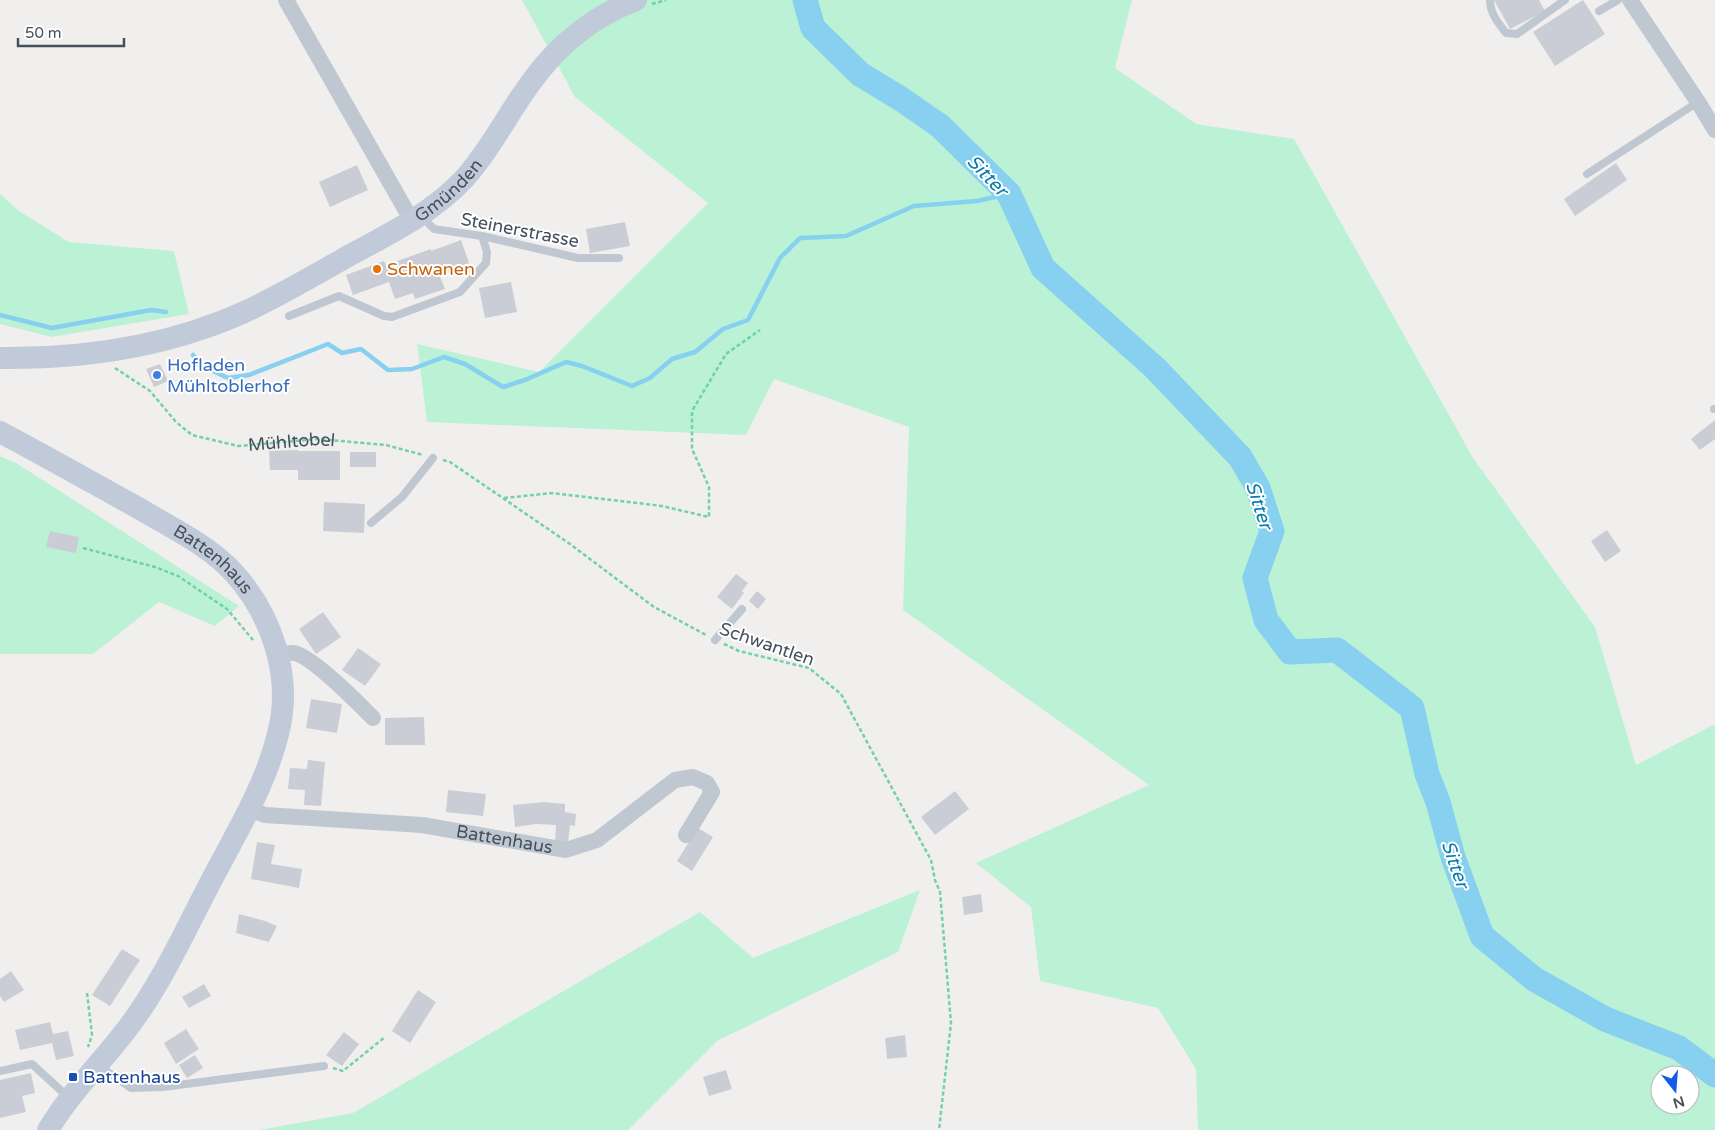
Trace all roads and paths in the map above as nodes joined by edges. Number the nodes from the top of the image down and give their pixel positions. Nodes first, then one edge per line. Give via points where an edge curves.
1 (286, 0) edge
2 (636, 0) edge
3 (1490, 0) edge
4 (1565, 0) edge
5 (1618, 0) edge
6 (1630, 0) edge
7 (1599, 11) dead end
8 (1698, 102) junction
9 (1715, 130) edge
10 (1586, 174) dead end
11 (416, 218) junction
12 (482, 236) junction
13 (619, 258) dead end
14 (289, 316) dead end
15 (760, 330) dead end
16 (104, 353) junction
17 (0, 358) edge
18 (0, 432) edge
19 (433, 458) junction
20 (502, 498) junction
21 (371, 523) dead end
22 (83, 548) dead end
23 (742, 609) dead end
24 (715, 640) junction
25 (254, 641) dead end
26 (278, 656) junction
27 (373, 718) dead end
28 (249, 809) junction
29 (686, 835) dead end
30 (385, 1037) dead end
31 (97, 1064) junction
32 (324, 1066) joint
33 (0, 1070) edge
34 (70, 1098) junction
35 (48, 1130) edge
36 (939, 1130) edge

1 - 11 street, Gmünden
2 - 11 street, Gmünden via 609,12 557,52 531,82 481,159 463,180
3 - 4 lane via 1496,21 1506,33 1517,34
5 - 7 lane
6 - 8 street
8 - 9 street
8 - 10 lane
11 - 12 lane, Steinerstrasse via 434,229
11 - 16 street via 248,310 187,334
12 - 13 lane, Steinerstrasse via 578,258
12 - 14 lane via 486,262 460,292 392,317 339,296
15 - 20 path via 726,354 692,411 692,449 709,487 709,517 662,506 552,493
16 - 17 street
16 - 19 path, Mühltobel via 106,362 150,391 176,422 192,435 238,446 318,439 386,445
18 - 26 street, Battenhaus via 176,530 213,555 233,572 252,596 269,628
19 - 20 path, Mühltobel via 450,462
19 - 21 lane via 402,498
20 - 24 path, Schwantlen via 654,607
22 - 25 path via 155,566 178,576 227,609
23 - 24 lane
24 - 36 path, Schwantlen via 739,651 810,668 841,694 931,860 940,892 952,1023
26 - 27 street via 294,652 303,656 339,684
26 - 28 street, Battenhaus via 282,695 279,732
28 - 29 street, Battenhaus via 265,815 422,825 566,850 597,840 675,780 693,777 707,783 712,792
28 - 31 street, Battenhaus via 148,998
30 - 32 path via 343,1071
31 - 32 lane via 131,1088
31 - 34 street, Battenhaus
33 - 34 lane via 32,1064
34 - 35 street, Battenhaus

